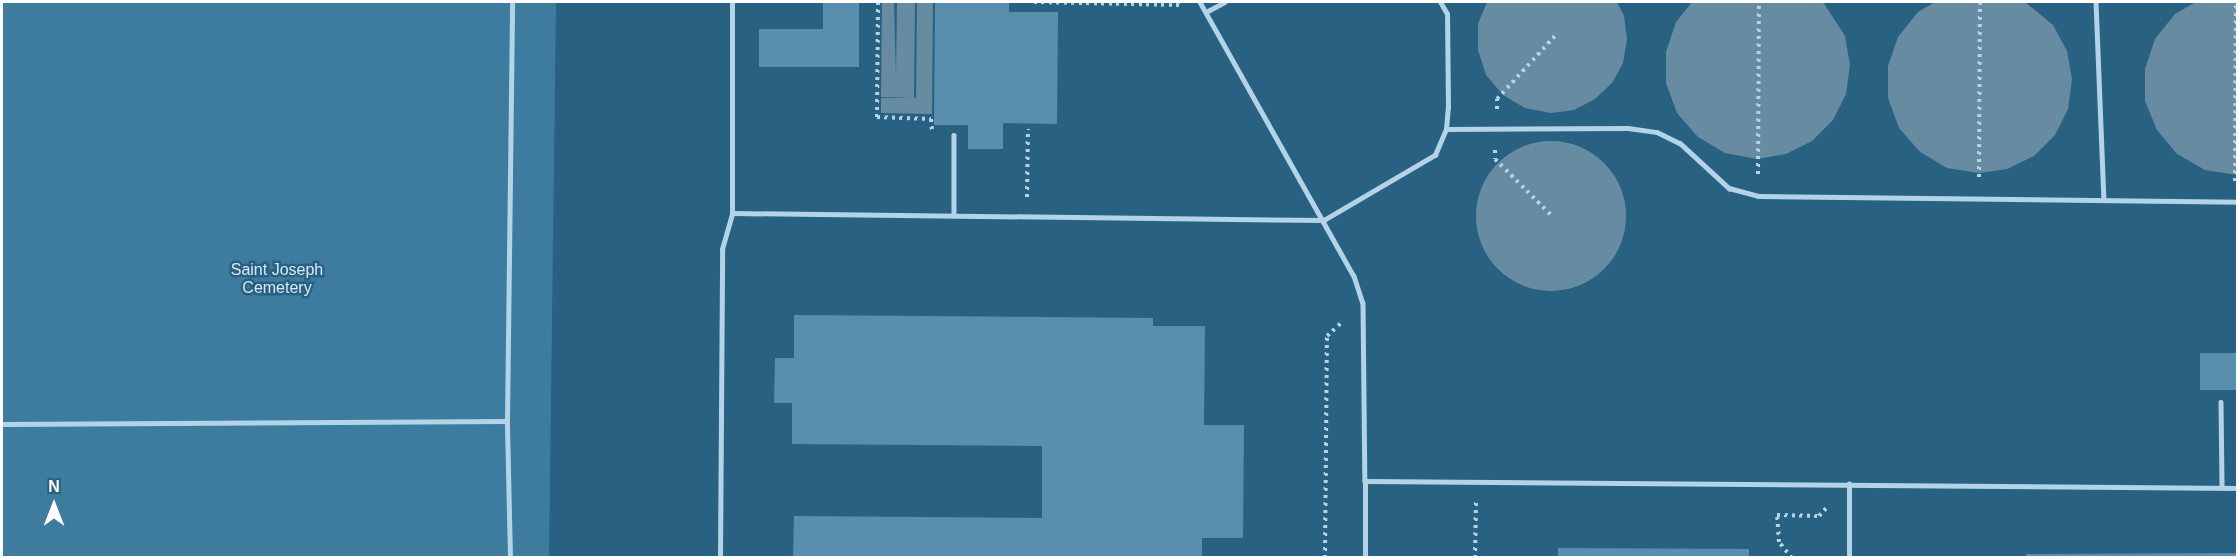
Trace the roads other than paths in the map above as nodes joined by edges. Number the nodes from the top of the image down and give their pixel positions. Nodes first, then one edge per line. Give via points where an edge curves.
1 (512, 2) edge
2 (732, 2) edge
3 (1225, 2) edge
4 (1440, 2) edge
5 (2096, 2) edge
6 (1201, 3) edge
7 (1206, 12) junction
8 (1446, 129) junction
9 (954, 135) road end
10 (2104, 200) junction
11 (2236, 202) edge
12 (732, 213) junction
13 (954, 215) junction
14 (1324, 220) junction
15 (2221, 402) dead end
16 (507, 421) junction
17 (2, 424) edge
18 (1365, 482) junction
19 (1850, 484) junction
20 (2222, 488) junction
21 (2238, 488) edge
22 (510, 558) edge
23 (720, 558) edge
24 (1365, 558) edge
25 (1849, 558) edge

1 - 16 lane
2 - 12 lane
3 - 7 lane
4 - 8 lane via 1447,15
5 - 10 lane
6 - 7 lane
7 - 14 lane
8 - 10 lane via 1628,128 1657,132 1680,143 1729,188 1758,196
8 - 14 lane via 1435,155
9 - 13 lane
10 - 11 lane
12 - 13 lane
12 - 23 lane via 722,249
13 - 14 lane
14 - 18 lane via 1354,276 1363,303
15 - 20 lane
16 - 17 lane
16 - 22 lane
18 - 19 lane
18 - 24 lane
19 - 20 lane
19 - 25 lane
20 - 21 lane

